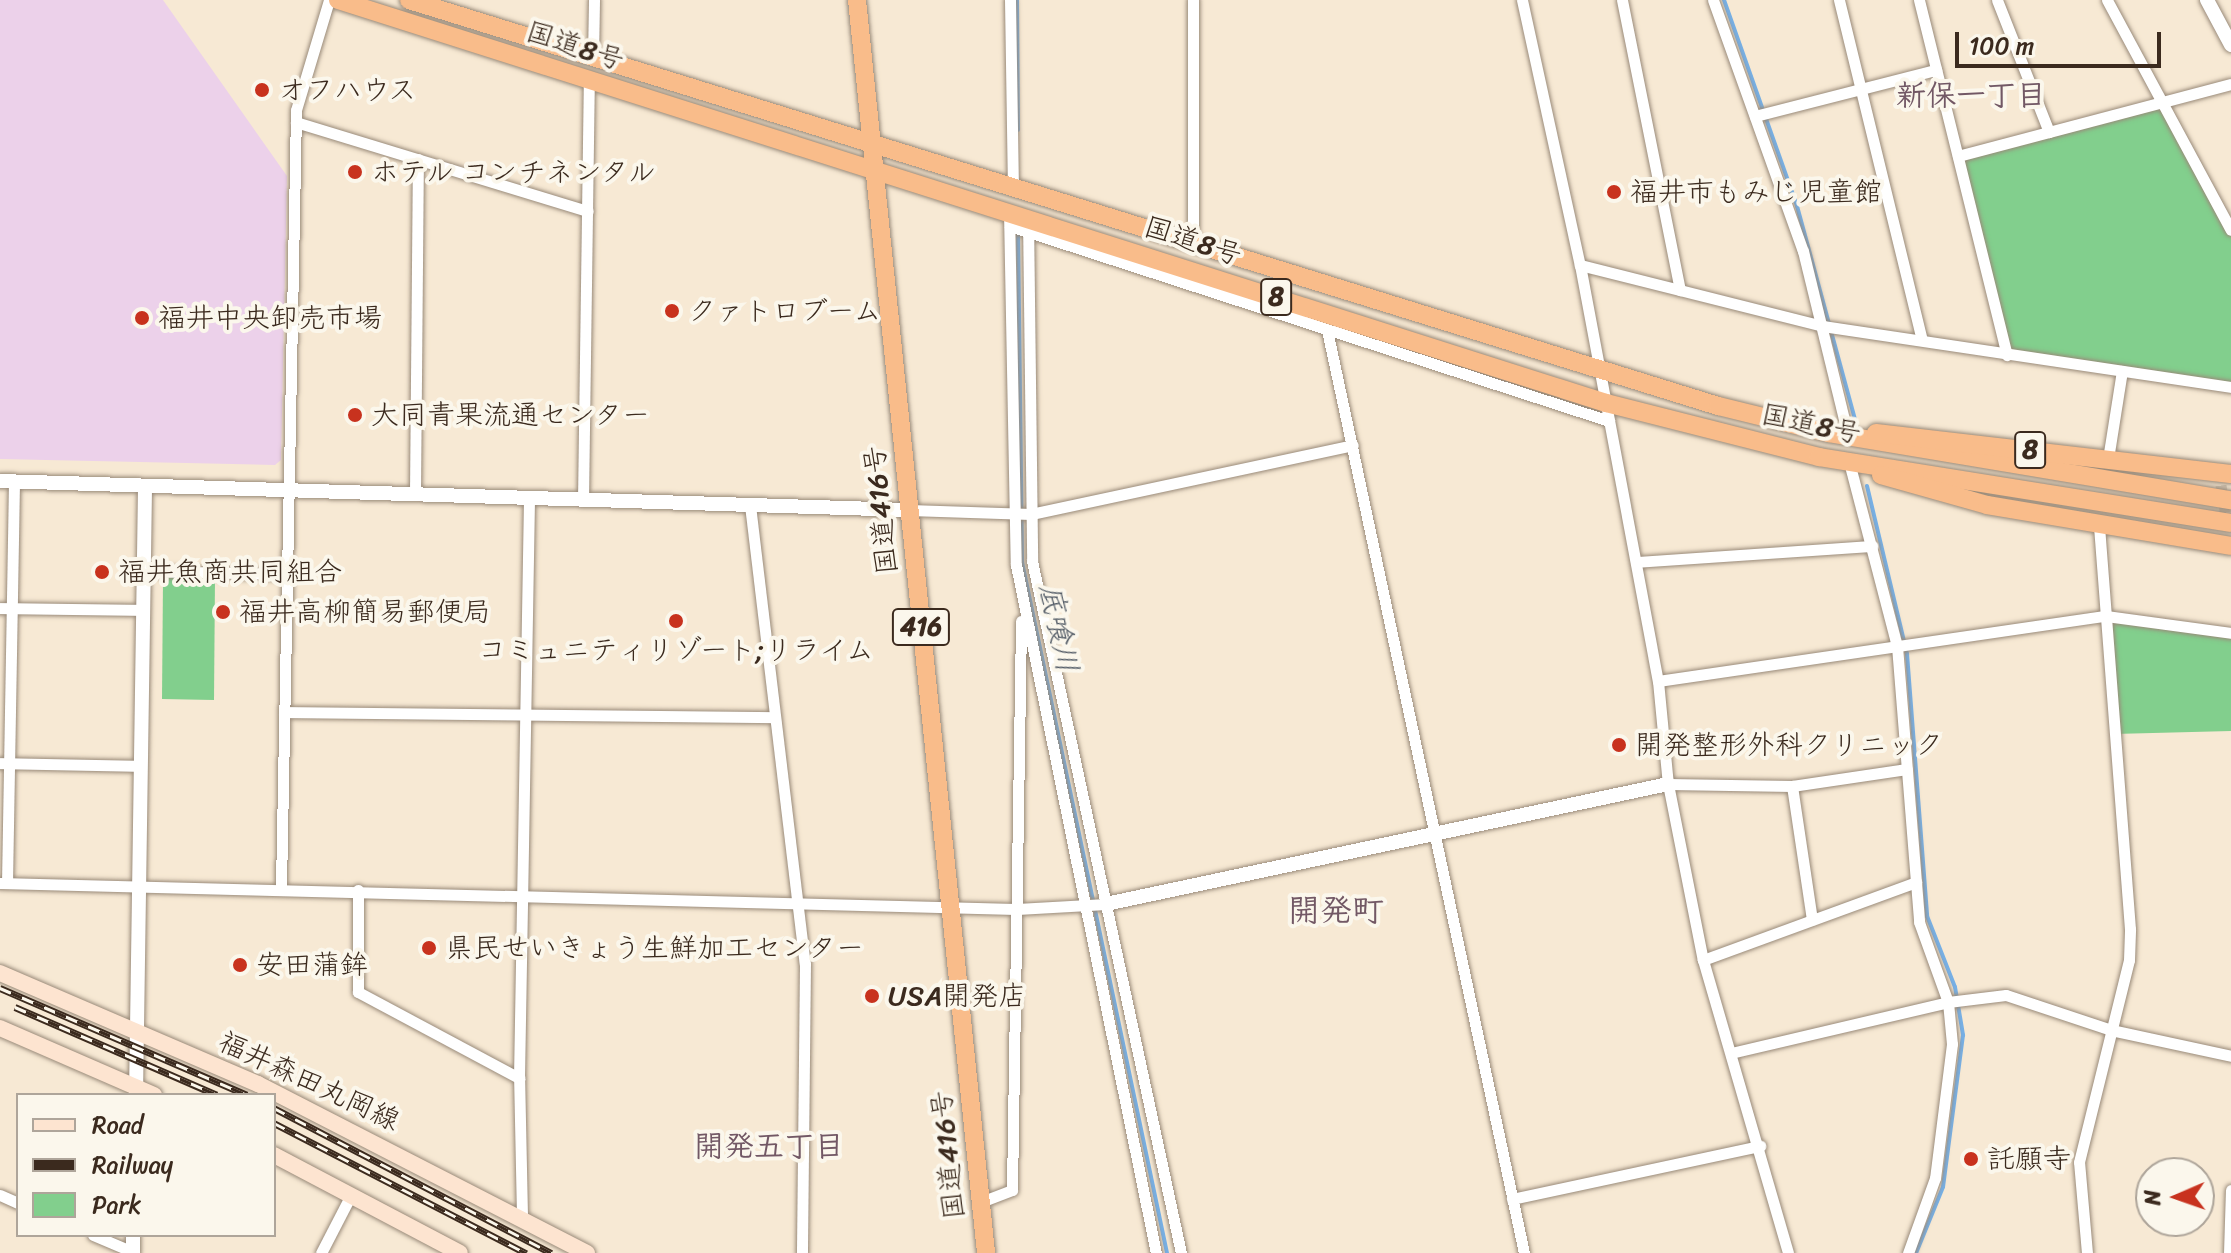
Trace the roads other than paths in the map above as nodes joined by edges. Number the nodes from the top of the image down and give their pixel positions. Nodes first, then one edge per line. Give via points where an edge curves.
1 (329, 0) edge
2 (338, 0) edge
3 (409, 0) edge
4 (594, 0) edge
5 (857, 0) edge
6 (1010, 0) edge
7 (1193, 0) edge
8 (1522, 0) edge
9 (1622, 0) edge
10 (1713, 0) edge
11 (1839, 0) edge
12 (1919, 0) edge
13 (1997, 0) edge
14 (2107, 0) edge
15 (2207, 0) edge
16 (2231, 45) edge
17 (593, 58) junction
18 (1936, 70) junction
19 (589, 79) junction
20 (2231, 84) edge
21 (1859, 90) junction
22 (2162, 102) junction
23 (1755, 116) junction
24 (296, 122) junction
25 (2049, 132) junction
26 (872, 144) junction
27 (1958, 156) junction
28 (418, 159) junction
29 (875, 170) junction
30 (1013, 187) junction
31 (588, 211) junction
32 (1009, 219) junction
33 (1028, 224) junction
34 (2231, 230) edge
35 (1193, 245) junction
36 (1580, 265) junction
37 (1680, 290) junction
38 (1823, 326) junction
39 (1327, 330) junction
40 (1922, 340) junction
41 (2007, 355) junction
42 (2122, 371) junction
43 (1600, 373) junction
44 (2231, 387) edge
45 (1607, 412) junction
46 (1841, 434) junction
47 (1353, 445) junction
48 (2108, 459) junction
49 (1849, 462) junction
50 (7, 481) edge
51 (2225, 483) edge
52 (145, 486) junction
53 (288, 489) junction
54 (415, 494) junction
55 (529, 498) junction
56 (583, 500) junction
57 (750, 505) junction
58 (909, 510) junction
59 (1014, 514) junction
60 (1031, 514) junction
61 (2099, 526) junction
62 (2230, 536) edge
63 (1872, 546) junction
64 (1636, 562) junction
65 (144, 571) junction
66 (286, 574) junction
67 (1021, 599) junction
68 (6, 608) edge
69 (144, 610) junction
70 (2106, 616) junction
71 (2231, 633) edge
72 (1897, 646) junction
73 (1658, 681) junction
74 (284, 712) junction
75 (525, 715) junction
76 (775, 717) junction
77 (4, 763) edge
78 (141, 766) junction
79 (1907, 769) junction
80 (1668, 784) junction
81 (1792, 786) junction
82 (1434, 834) junction
83 (1916, 882) junction
84 (4, 883) edge
85 (139, 885) junction
86 (281, 886) junction
87 (358, 890) junction
88 (521, 894) junction
89 (798, 902) junction
90 (951, 904) junction
91 (1106, 904) junction
92 (1087, 908) junction
93 (1017, 909) junction
94 (1812, 920) junction
95 (1703, 960) junction
96 (0, 973) edge
97 (1948, 1002) junction
98 (0, 1028) edge
99 (2111, 1030) junction
100 (138, 1033) junction
101 (1731, 1053) junction
102 (2231, 1056) edge
103 (519, 1078) junction
104 (136, 1091) edge
105 (1760, 1146) junction
106 (276, 1156) edge
107 (2231, 1190) edge
108 (351, 1195) junction
109 (1512, 1199) junction
110 (981, 1202) junction
111 (522, 1216) junction
112 (98, 1237) edge
113 (133, 1252) edge
114 (321, 1253) edge
115 (460, 1253) edge
116 (587, 1253) edge
117 (802, 1253) edge
118 (986, 1253) edge
119 (1156, 1253) edge
120 (1181, 1253) edge
121 (1524, 1253) edge
122 (1788, 1253) edge
123 (1908, 1253) edge
124 (2087, 1253) edge
125 (2229, 1253) edge

1 - 24 street
2 - 19 highway, 国道8号 / 8
3 - 17 highway, 国道8号 / 8
4 - 17 street
5 - 26 highway, 国道416号 / 416
6 - 30 street
7 - 35 street
8 - 36 street
9 - 37 street
10 - 23 street
11 - 21 street
12 - 18 street
13 - 25 street
14 - 22 street
15 - 16 street
17 - 26 highway, 国道8号 / 8
18 - 21 street
18 - 27 street
19 - 29 highway, 国道8号 / 8
19 - 31 street
20 - 22 street
21 - 23 street
21 - 40 street
22 - 25 street
22 - 34 street
23 - 38 street via 1803,251
24 - 28 street
24 - 53 street
25 - 27 street
26 - 29 highway, 国道416号 / 416
26 - 30 highway, 国道8号 / 8
27 - 41 street
28 - 31 street
28 - 54 street
29 - 32 highway, 国道8号 / 8
29 - 58 highway, 国道416号 / 416
30 - 35 highway, 国道8号 / 8
31 - 56 street
32 - 33 highway, 国道8号 / 8
32 - 59 street
33 - 39 street
33 - 45 highway, 国道8号 / 8
33 - 60 street
35 - 43 highway, 国道8号 / 8
36 - 37 street
36 - 43 street
37 - 38 street
38 - 40 street
38 - 46 street
39 - 45 street
39 - 47 street
40 - 41 street
41 - 42 street
42 - 44 street
42 - 48 street
43 - 45 street
43 - 46 highway, 国道8号 / 8
45 - 49 highway, 国道8号 / 8
45 - 64 street
46 - 48 highway, 8 via 1900,433
46 - 51 highway, 国道8号 / 8
47 - 60 street
47 - 82 street
48 - 51 highway, 8
49 - 61 highway, 8 via 1918,489
49 - 62 highway, 国道8号 / 8
49 - 63 street
50 - 52 street
50 - 68 street
52 - 53 street
52 - 65 street
53 - 54 street
53 - 66 street
54 - 55 street
55 - 56 street
55 - 75 street
56 - 57 street
57 - 58 street
57 - 76 street
58 - 59 street
58 - 90 highway, 国道416号 / 416
59 - 60 street
59 - 67 street
60 - 91 street via 1032,561
61 - 62 highway, 8
61 - 70 street
63 - 64 street
63 - 72 street
64 - 73 street
65 - 66 street
65 - 69 street
66 - 74 street
67 - 92 street
67 - 93 street
68 - 69 street
68 - 77 street
69 - 78 street
70 - 71 street
70 - 72 street
70 - 99 street via 2130,929 2129,960
72 - 73 street
72 - 79 street
73 - 80 street
74 - 75 street
74 - 86 street
75 - 76 street
75 - 88 street
76 - 89 street
77 - 78 street
77 - 84 street
78 - 85 street
79 - 81 street
79 - 83 street
80 - 81 street
80 - 82 street
80 - 95 street
81 - 94 street
82 - 91 street
82 - 109 street
83 - 94 street
83 - 97 street via 1919,922
84 - 85 street
85 - 86 street
85 - 100 street
86 - 87 street
87 - 88 street
87 - 103 street via 358,992
88 - 89 street
88 - 103 street
89 - 90 street
89 - 117 street via 805,963
90 - 93 street
90 - 110 highway, 国道416号 / 416
91 - 92 street
91 - 120 street
92 - 93 street
92 - 119 street
93 - 110 street via 1012,1190
94 - 95 street
95 - 101 street
96 - 100 main road, 福井森田丸岡線
97 - 99 street via 2006,995
97 - 101 street
97 - 123 street via 1952,1044 1935,1178
98 - 104 main road
99 - 102 street
99 - 124 street via 2079,1162
100 - 104 street
100 - 111 main road, 福井森田丸岡線 via 258,1084
101 - 105 street
103 - 111 street
105 - 109 street
105 - 122 street
106 - 108 main road
107 - 125 street
108 - 114 street
108 - 115 main road
109 - 121 street
110 - 118 highway, 国道416号 / 416
111 - 116 main road, 福井森田丸岡線
112 - 113 street

